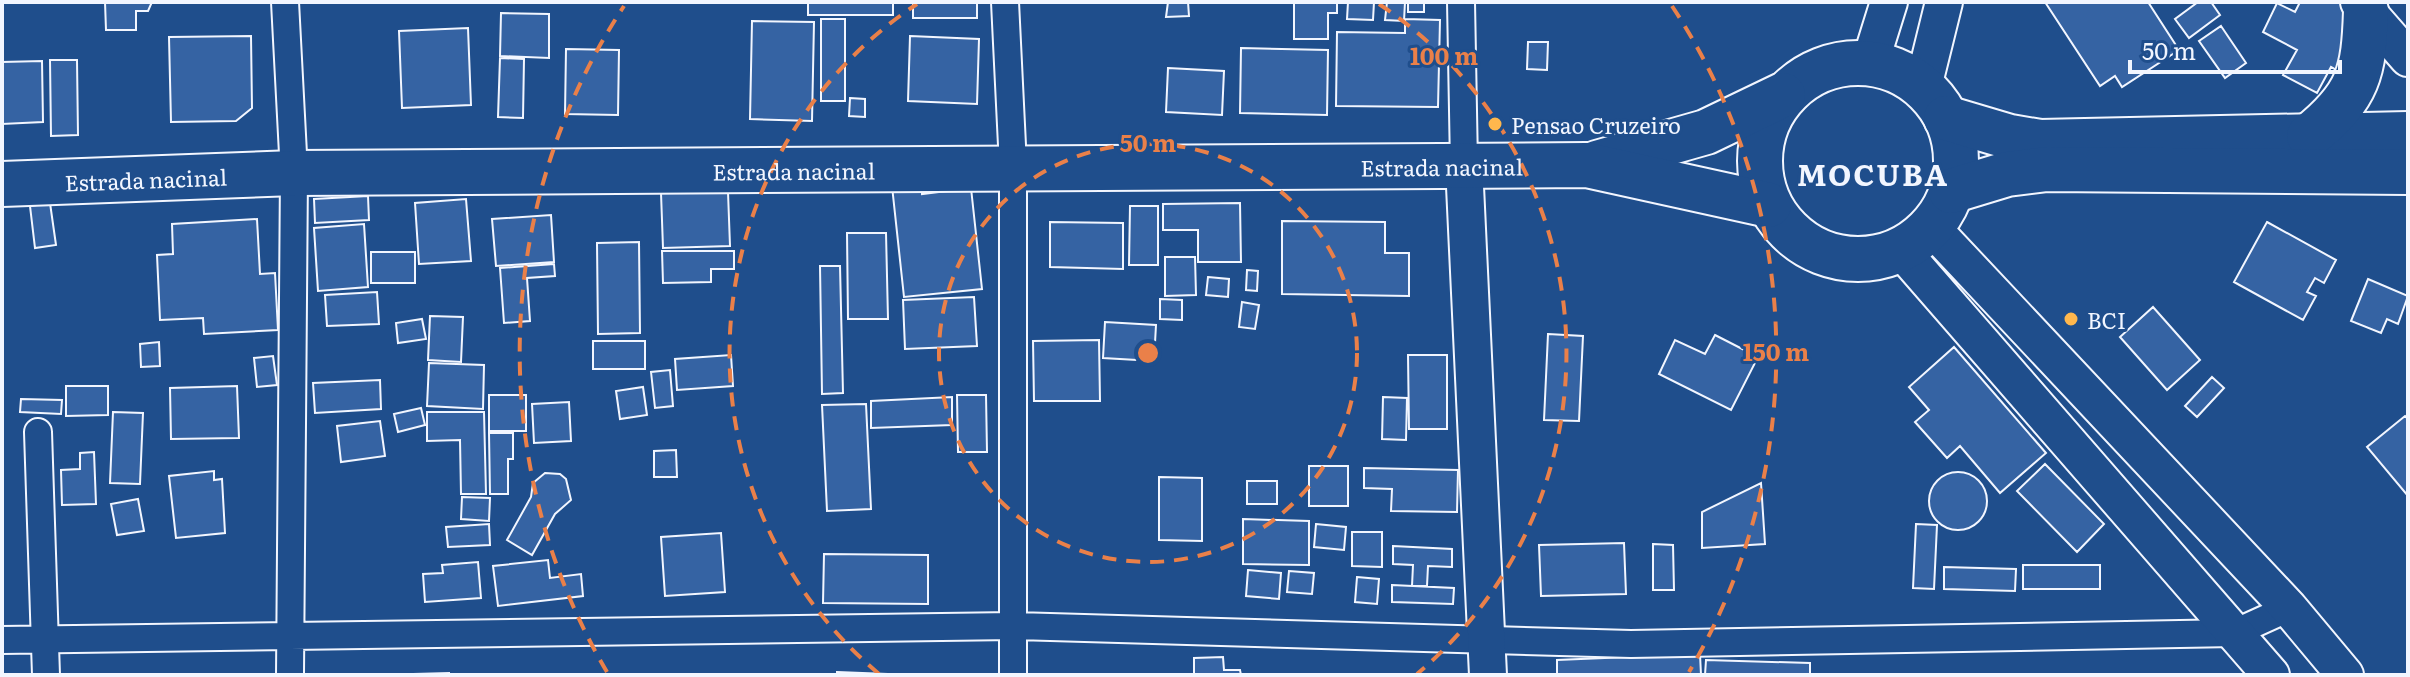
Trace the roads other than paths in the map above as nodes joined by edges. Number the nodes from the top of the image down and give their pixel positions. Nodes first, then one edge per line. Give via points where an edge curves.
1 (285, 2) edge
2 (1005, 2) edge
3 (1461, 2) edge
4 (1889, 2) edge
5 (1944, 2) edge
6 (2363, 6) edge
7 (2408, 58) edge
8 (1870, 63) junction
9 (1783, 95) junction
10 (1935, 103) junction
11 (2408, 134) edge
12 (2309, 136) junction
13 (1464, 165) junction
14 (1587, 165) junction
15 (1013, 166) junction
16 (2408, 172) edge
17 (294, 173) junction
18 (2, 184) edge
19 (1769, 205) junction
20 (1928, 223) junction
21 (38, 432) dead end
22 (2289, 608) junction
23 (1013, 626) junction
24 (2234, 633) junction
25 (1488, 637) junction
26 (290, 638) junction
27 (45, 639) junction
28 (2, 640) edge
29 (46, 675) edge
30 (290, 675) edge
31 (1013, 675) edge
32 (1488, 675) edge
33 (2271, 675) edge
34 (2345, 675) edge

1 - 17 street
2 - 15 street
3 - 13 street
4 - 8 street
5 - 10 street
6 - 7 street
6 - 12 highway via 2364,61 2356,87
8 - 9 highway via 1823,69
8 - 10 highway via 1898,71
9 - 14 highway via 1706,132
9 - 19 highway via 1762,141 1759,167
10 - 12 highway via 2010,137 2040,142
10 - 20 highway via 1955,154
11 - 12 highway
13 - 14 highway, Estrada nacinal
13 - 15 highway, Estrada nacinal
13 - 25 street
14 - 19 highway
15 - 17 highway, Estrada nacinal
15 - 23 street
16 - 20 highway via 2047,169 2007,174
17 - 18 highway, Estrada nacinal
17 - 26 street
19 - 20 highway via 1792,236 1826,255 1864,260
20 - 22 street
20 - 24 street
21 - 27 street
22 - 24 street
22 - 34 street
23 - 25 street
23 - 26 street
23 - 31 street
24 - 25 street via 1631,644
24 - 33 street
25 - 32 street
26 - 27 street
26 - 30 street
27 - 28 street
27 - 29 street

